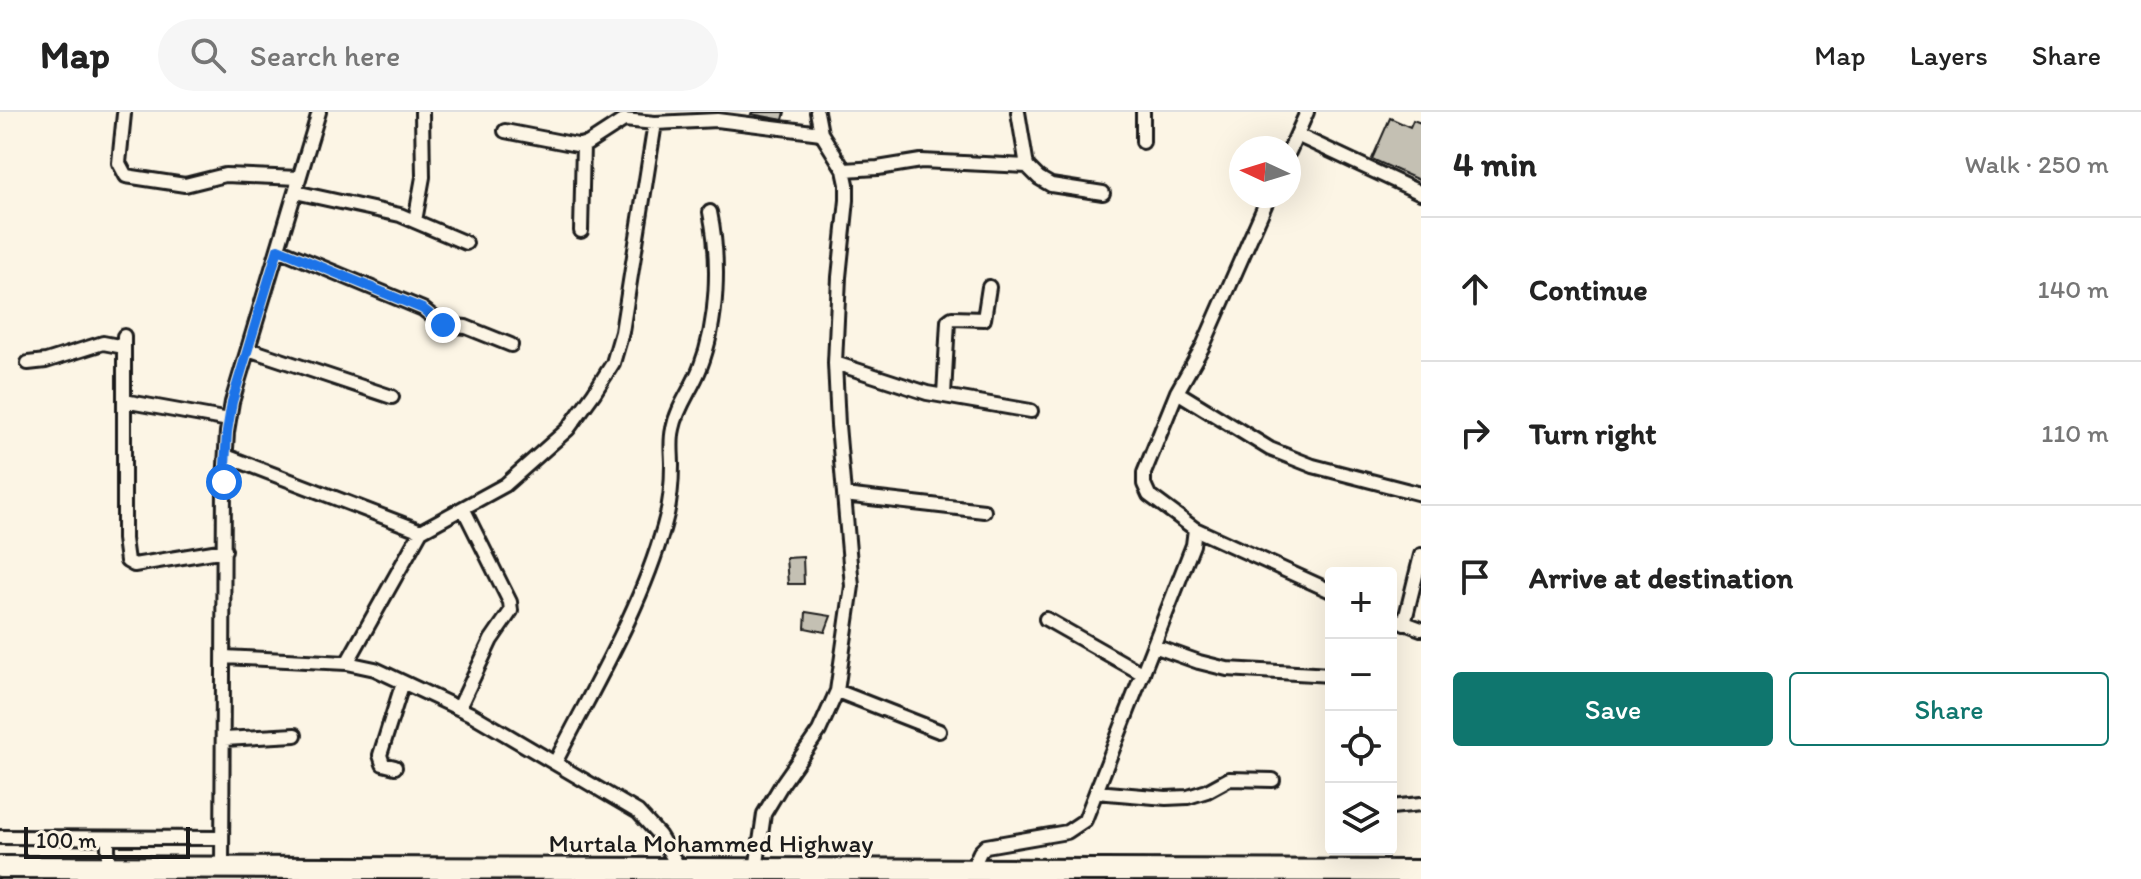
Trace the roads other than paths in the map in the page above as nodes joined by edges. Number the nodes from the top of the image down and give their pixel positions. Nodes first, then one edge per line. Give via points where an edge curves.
1 (319, 112) edge
2 (422, 112) edge
3 (817, 112) edge
4 (1018, 112) edge
5 (1143, 112) edge
6 (1307, 112) edge
7 (124, 114) edge
8 (655, 123) junction
9 (505, 131) dead end
10 (821, 133) junction
11 (1297, 135) joint
12 (1143, 142) dead end
13 (583, 144) junction
14 (1027, 166) junction
15 (844, 170) junction
16 (299, 178) junction
17 (295, 192) junction
18 (1103, 193) dead end
19 (1421, 193) edge
20 (1264, 208) edge
21 (710, 212) dead end
22 (415, 221) junction
23 (581, 231) dead end
24 (466, 243) dead end
25 (278, 249) junction
26 (989, 287) dead end
27 (511, 345) dead end
28 (248, 349) junction
29 (28, 363) dead end
30 (835, 363) junction
31 (1177, 392) junction
32 (944, 395) junction
33 (392, 397) dead end
34 (124, 401) junction
35 (1031, 411) dead end
36 (229, 420) junction
37 (226, 456) junction
38 (1421, 494) edge
39 (844, 495) junction
40 (463, 508) junction
41 (984, 511) dead end
42 (1195, 529) junction
43 (421, 531) junction
44 (225, 550) junction
45 (1421, 555) edge
46 (1325, 588) edge
47 (1046, 619) dead end
48 (1397, 621) edge
49 (1404, 624) junction
50 (1421, 629) edge
51 (1154, 646) junction
52 (224, 657) junction
53 (347, 663) junction
54 (1143, 674) junction
55 (1325, 675) edge
56 (403, 682) junction
57 (837, 691) junction
58 (459, 708) junction
59 (939, 731) dead end
60 (295, 735) dead end
61 (224, 739) junction
62 (555, 763) junction
63 (395, 767) dead end
64 (1273, 780) dead end
65 (1096, 792) junction
66 (1421, 804) edge
67 (1397, 806) edge
68 (0, 837) edge
69 (108, 838) junction
70 (222, 838) junction
71 (222, 866) junction
72 (0, 867) edge
73 (108, 867) junction
74 (680, 869) junction
75 (972, 869) junction
76 (756, 870) junction
77 (1421, 871) edge

1 - 16 street
2 - 22 street via 423,177
3 - 10 street
4 - 14 street
5 - 12 street
6 - 11 street
7 - 16 street via 119,163 126,176 185,185 225,175
8 - 10 street via 717,120
8 - 13 street via 624,120
8 - 40 street via 613,363 568,429 505,485
9 - 13 street
10 - 15 street
11 - 19 street
13 - 23 street
14 - 15 street via 921,161
14 - 18 street via 1051,185
15 - 30 street via 847,200
16 - 17 street
17 - 22 street
17 - 25 street
20 - 31 street
21 - 62 street via 716,261 710,332 699,372 672,431 671,497 664,527 628,620
22 - 24 street
25 - 27 street via 423,309 443,325 466,327
25 - 28 street
26 - 32 street via 984,319 948,321
28 - 33 street
28 - 36 street
29 - 34 street via 124,341
30 - 32 street
30 - 39 street
31 - 38 street via 1270,449 1313,466
31 - 42 street via 1144,484 1149,495
32 - 35 street
34 - 36 street
34 - 44 street via 127,561 134,565
36 - 37 street
37 - 43 street
37 - 44 street
39 - 41 street
39 - 57 street via 852,586
40 - 43 street
40 - 58 street via 511,611
42 - 46 street
42 - 51 street
43 - 53 street
44 - 52 street
45 - 49 street
47 - 54 street
48 - 49 street
49 - 50 street
51 - 54 street
51 - 55 street via 1227,669
52 - 53 street
52 - 61 street
53 - 56 street
54 - 65 street
56 - 58 street
56 - 63 street via 380,755 383,764
57 - 59 street
57 - 76 street via 819,731 764,814
58 - 62 street
60 - 61 street
61 - 70 street
62 - 74 street via 638,812
64 - 65 street via 1229,779 1188,797
65 - 75 street via 1085,820 1077,826 986,846
66 - 67 street
68 - 69 street
69 - 70 street
69 - 73 street
70 - 71 street
71 - 73 highway, Murtala Mohammed Highway
71 - 74 highway, Murtala Mohammed Highway
72 - 73 highway, Murtala Mohammed Highway
74 - 76 highway, Murtala Mohammed Highway
75 - 76 highway, Murtala Mohammed Highway
75 - 77 highway, Murtala Mohammed Highway

